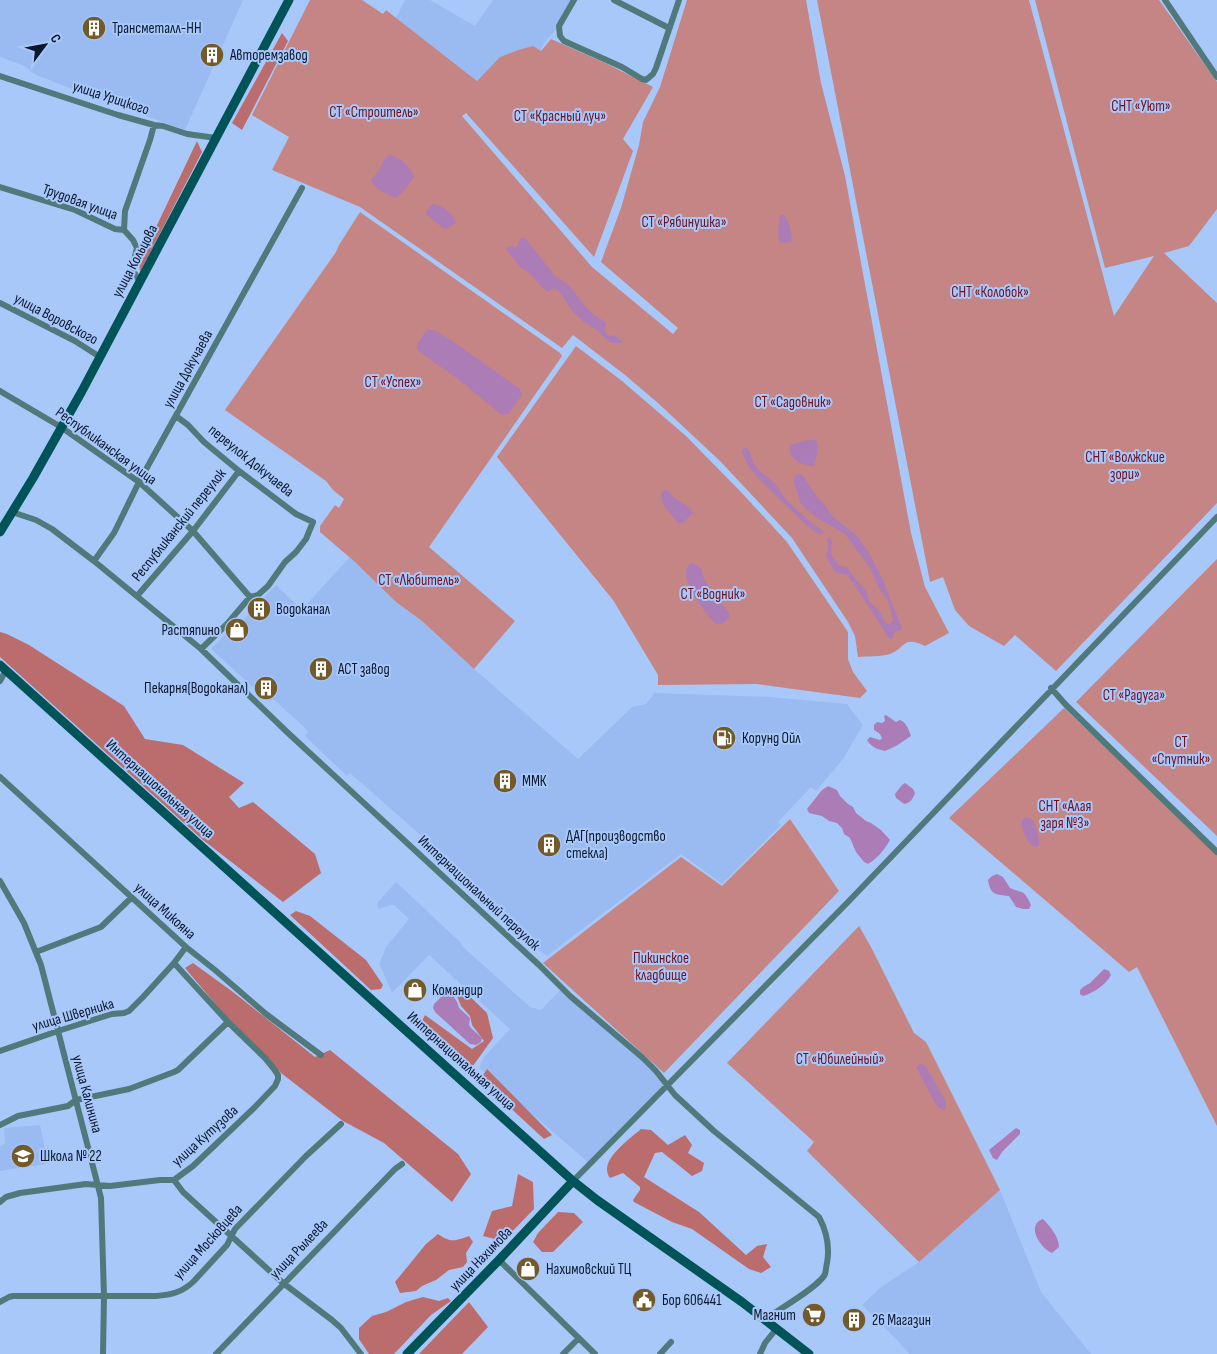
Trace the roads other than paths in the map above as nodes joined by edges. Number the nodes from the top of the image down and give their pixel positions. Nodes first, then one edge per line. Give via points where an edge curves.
1 (289, 0) edge
2 (574, 0) edge
3 (614, 0) edge
4 (680, 0) edge
5 (1165, 0) edge
6 (669, 28) junction
7 (0, 76) edge
8 (1217, 77) edge
9 (154, 125) junction
10 (216, 138) junction
11 (0, 187) edge
12 (302, 188) dead end
13 (124, 230) junction
14 (140, 281) junction
15 (0, 303) edge
16 (100, 357) junction
17 (0, 391) edge
18 (176, 416) junction
19 (61, 427) junction
20 (239, 471) junction
21 (139, 482) junction
22 (12, 512) junction
23 (1217, 517) edge
24 (193, 531) junction
25 (0, 532) edge
26 (94, 561) junction
27 (137, 596) junction
28 (250, 597) junction
29 (202, 649) junction
30 (3, 668) edge
31 (0, 681) edge
32 (1051, 688) junction
33 (0, 777) edge
34 (1217, 852) edge
35 (0, 881) edge
36 (131, 898) junction
37 (186, 947) junction
38 (36, 952) junction
39 (174, 963) junction
40 (228, 1022) junction
41 (58, 1031) junction
42 (0, 1051) edge
43 (321, 1055) dead end
44 (666, 1085) junction
45 (76, 1100) junction
46 (341, 1124) dead end
47 (0, 1125) edge
48 (402, 1164) dead end
49 (174, 1180) junction
50 (573, 1180) junction
51 (98, 1186) junction
52 (0, 1202) edge
53 (231, 1236) junction
54 (499, 1260) junction
55 (284, 1283) junction
56 (104, 1296) junction
57 (0, 1302) edge
58 (765, 1319) junction
59 (777, 1328) junction
60 (579, 1338) junction
61 (671, 1342) dead end
62 (103, 1354) edge
63 (216, 1354) edge
64 (361, 1354) edge
65 (407, 1354) edge
66 (563, 1354) edge
67 (595, 1354) edge
68 (660, 1354) edge
69 (760, 1354) edge
70 (810, 1354) edge

1 - 10 main road, улица Кольцова
2 - 6 street via 559,26 564,41 622,66 642,79 650,78 656,68
3 - 6 street
4 - 6 street
5 - 8 street
7 - 9 street, улица Урицкого
9 - 10 street, улица Урицкого
9 - 13 street via 125,212
10 - 14 main road, улица Кольцова
11 - 13 street, Трудовая улица via 75,210 114,229
12 - 18 street, улица Докучаева
13 - 14 street, Трудовая улица via 137,248 133,270
14 - 16 main road, улица Кольцова
15 - 16 street, улица Воровского
16 - 19 main road, улица Кольцова
17 - 19 street, Республиканская улица
18 - 20 street, переулок Докучаева
18 - 21 street, улица Докучаева
19 - 21 street, Республиканская улица
19 - 22 main road, улица Кольцова
20 - 24 street, Республиканский переулок
20 - 28 street, переулок Докучаева via 296,514 313,522 306,539 268,586
21 - 24 street, Республиканская улица
21 - 26 street, улица Докучаева via 114,533
22 - 25 main road, улица Кольцова
22 - 26 street, Интернациональный переулок via 36,520
23 - 32 street
24 - 27 street, Республиканский переулок
24 - 28 street, Республиканская улица
26 - 27 street, Интернациональный переулок
27 - 29 street, Интернациональный переулок
28 - 29 street
29 - 44 street, Интернациональный переулок via 570,996 656,1071
30 - 31 street
30 - 50 main road, Интернациональная улица
32 - 34 street
32 - 44 street via 848,902
33 - 36 street, улица Микояна
35 - 38 street, улица Калинина
36 - 37 street, улица Микояна
36 - 38 street via 101,927
37 - 39 street, улица Шверника
37 - 43 street, улица Микояна
38 - 41 street, улица Калинина
39 - 40 street
39 - 41 street, улица Шверника via 129,1011
40 - 45 street via 178,1070 129,1089
40 - 49 street, улица Кутузова via 265,1058 278,1075 278,1082 241,1121
41 - 42 street, улица Шверника
41 - 45 street, улица Калинина
44 - 50 street
44 - 58 street, Интернациональный переулок via 714,1131 819,1217 824,1227 829,1252 824,1276
45 - 47 street via 68,1106 18,1116
45 - 51 street, улица Калинина
46 - 53 street, улица Московцева via 306,1156
48 - 55 street, улица Рылеева
49 - 51 street, улица Кутузова
49 - 53 street
50 - 54 main road, улица Нахимова
50 - 58 main road, Интернациональная улица
51 - 52 street, улица Кутузова via 86,1184 20,1193
51 - 56 street, улица Калинина
53 - 55 street
53 - 56 street, улица Московцева via 227,1245 194,1281 177,1292 156,1296
54 - 60 street
54 - 65 main road, улица Нахимова
55 - 63 street, улица Рылеева
55 - 64 street via 341,1328
56 - 57 street, улица Московцева via 14,1296
56 - 62 street, улица Калинина
58 - 59 main road, Интернациональная улица
59 - 69 street
59 - 70 main road, Интернациональная улица
60 - 66 street
60 - 67 street
61 - 68 street

